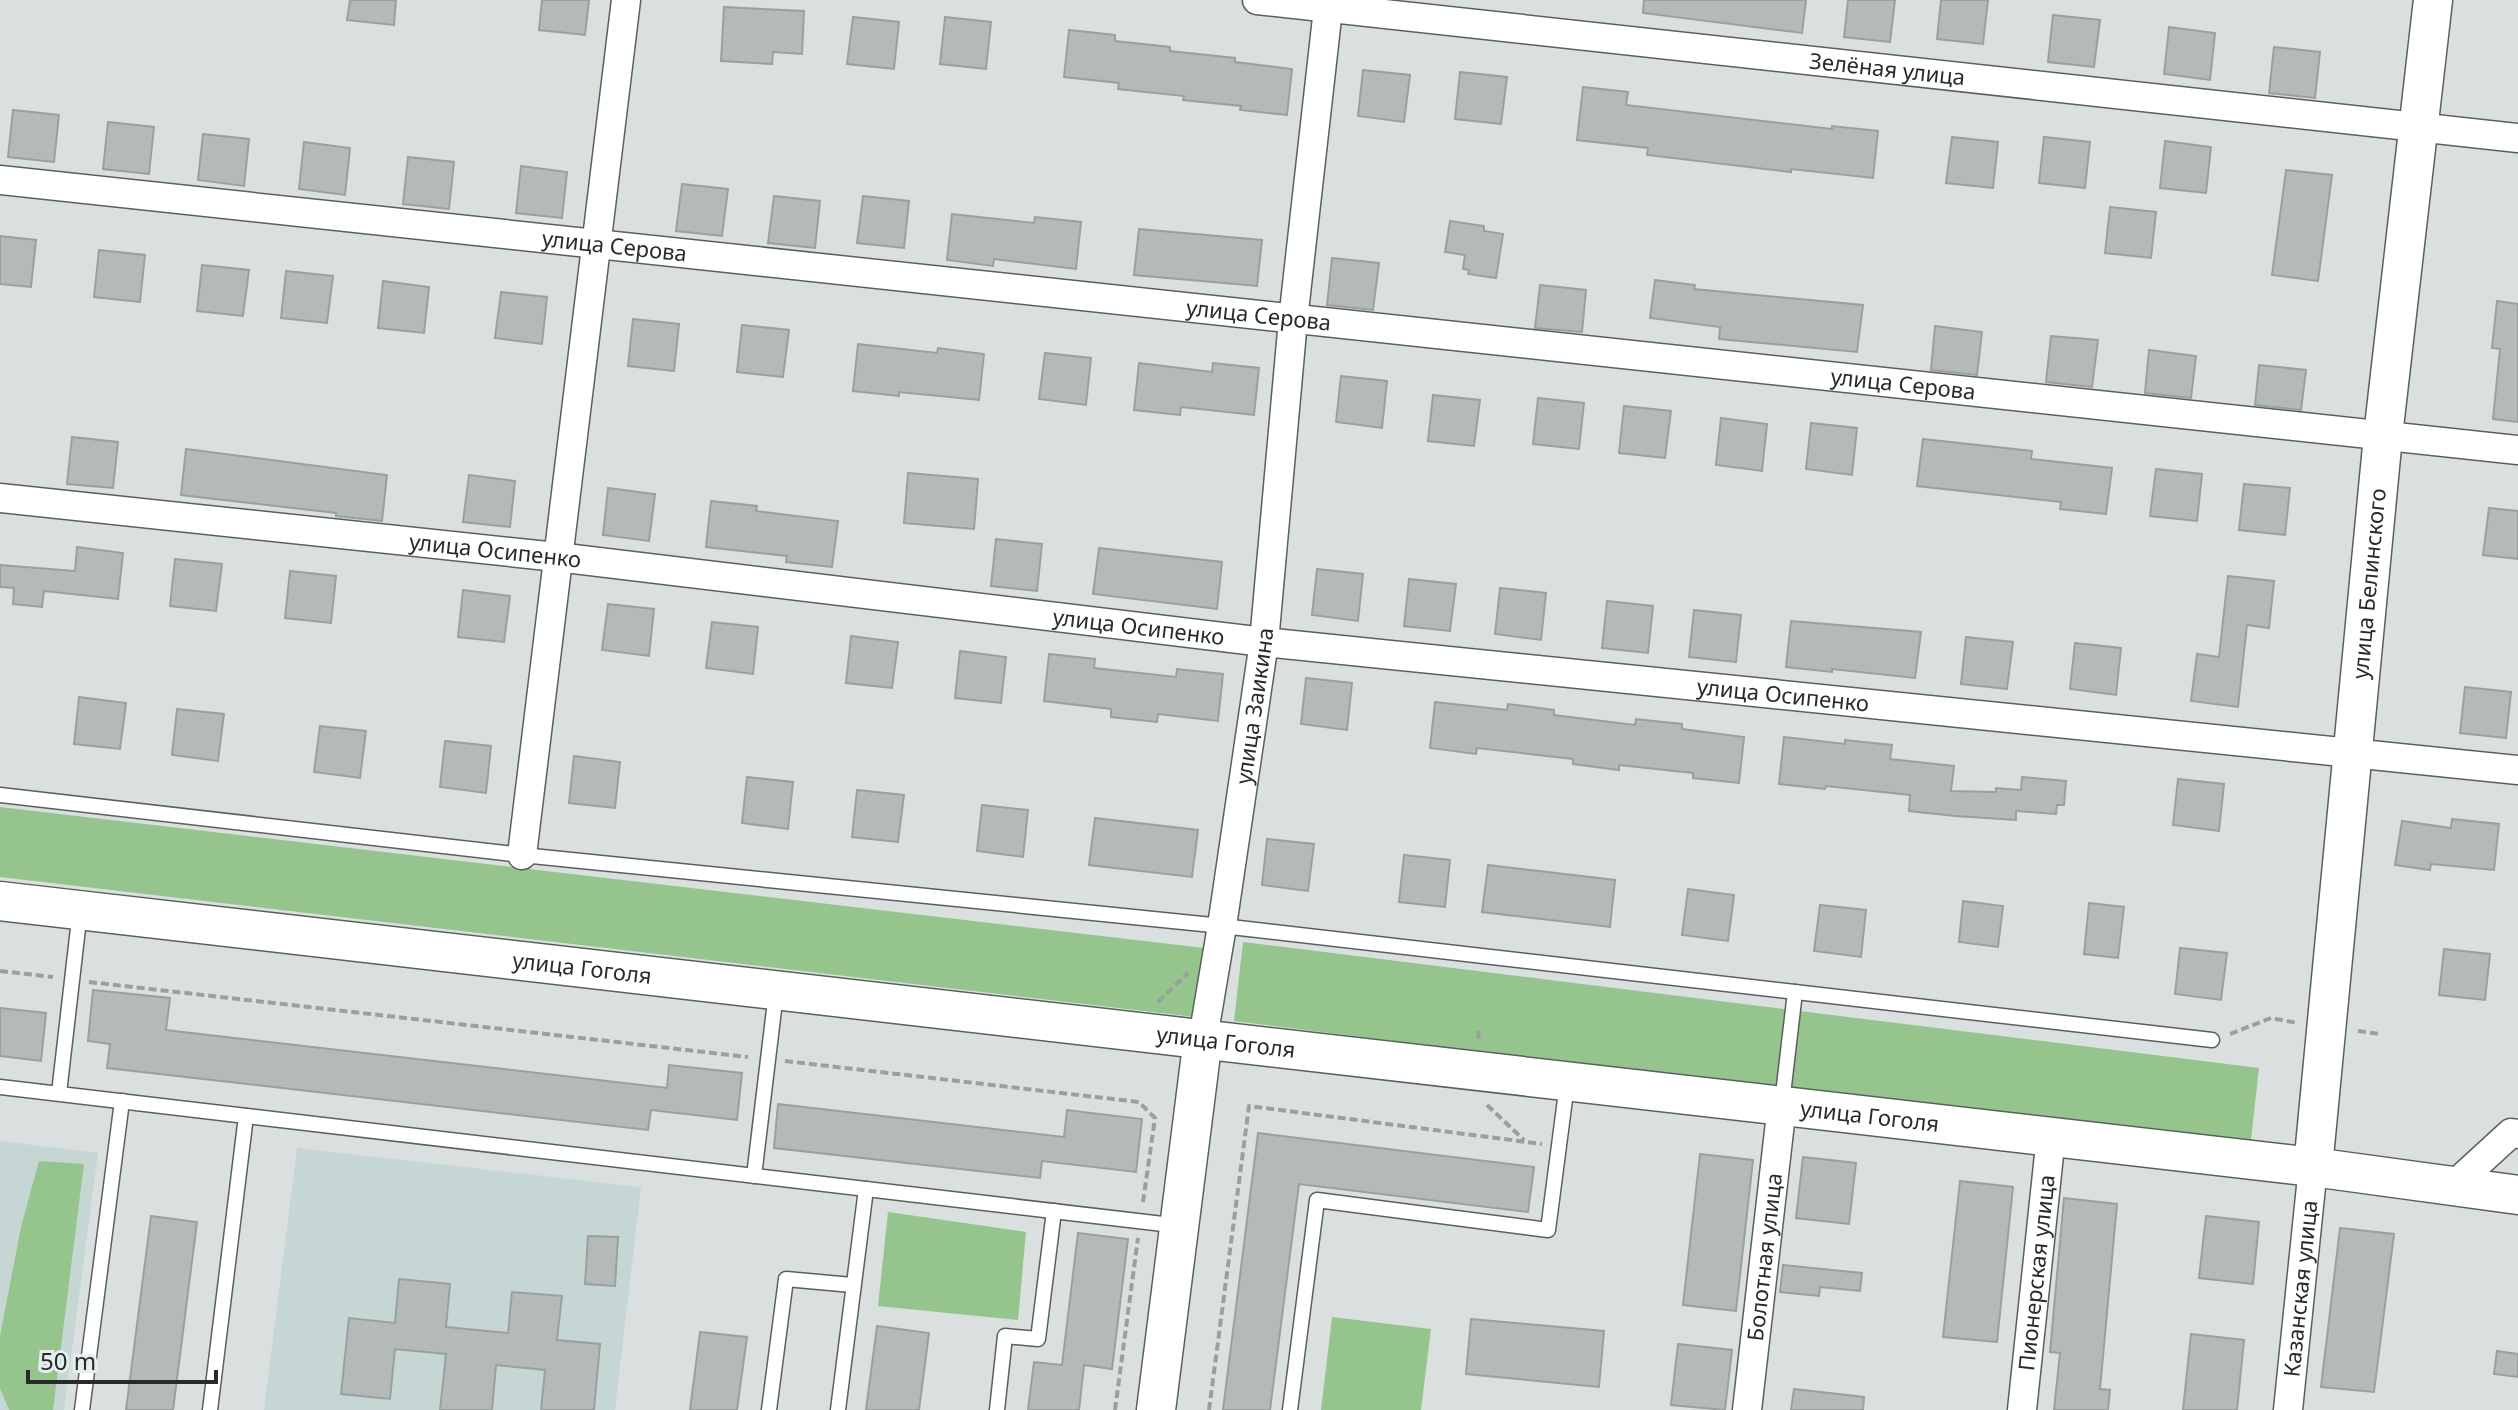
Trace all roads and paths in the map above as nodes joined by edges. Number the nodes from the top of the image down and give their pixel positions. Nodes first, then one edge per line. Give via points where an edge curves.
1 (626, 0) edge
2 (1257, 0) edge
3 (2433, 0) edge
4 (1328, 4) edge
5 (2419, 130) junction
6 (2518, 138) edge
7 (0, 180) edge
8 (596, 245) junction
9 (1293, 320) junction
10 (2383, 436) junction
11 (2518, 450) edge
12 (0, 498) edge
13 (557, 557) junction
14 (1264, 642) junction
15 (2353, 754) junction
16 (2518, 770) edge
17 (0, 795) edge
18 (522, 855) junction
19 (0, 901) edge
20 (80, 910) junction
21 (1222, 926) junction
22 (0, 971) edge
23 (72, 980) junction
24 (776, 990) junction
25 (1795, 992) junction
26 (1203, 1038) junction
27 (2212, 1040) dead end
28 (768, 1059) junction
29 (1567, 1080) junction
30 (0, 1087) edge
31 (59, 1093) junction
32 (122, 1101) junction
33 (1782, 1105) junction
34 (246, 1116) junction
35 (2518, 1134) edge
36 (2051, 1136) junction
37 (2313, 1167) junction
38 (754, 1176) junction
39 (2452, 1187) junction
40 (866, 1189) junction
41 (2518, 1195) edge
42 (1054, 1211) junction
43 (1141, 1221) junction
44 (1180, 1226) junction
45 (852, 1285) junction
46 (82, 1410) edge
47 (210, 1410) edge
48 (769, 1410) edge
49 (838, 1410) edge
50 (997, 1410) edge
51 (1115, 1410) edge
52 (1156, 1410) edge
53 (1290, 1410) edge
54 (1747, 1410) edge
55 (2022, 1410) edge
56 (2288, 1410) edge

1 - 8 street
2 - 4 street, Зелёная улица
3 - 5 main road, улица Белинского
4 - 5 street, Зелёная улица
4 - 9 street, улица Заикина
5 - 6 street, Зелёная улица
5 - 10 main road, улица Белинского
7 - 8 street, улица Серова
8 - 9 street, улица Серова
8 - 13 street
9 - 10 street, улица Серова
9 - 14 street, улица Заикина
10 - 11 street, улица Серова
10 - 15 main road, улица Белинского
12 - 13 street, улица Осипенко
13 - 14 street, улица Осипенко
13 - 18 street
14 - 15 street, улица Осипенко
14 - 21 street, улица Заикина
15 - 16 street, улица Осипенко
15 - 37 main road, улица Белинского
17 - 18 lane
18 - 21 lane
19 - 20 main road, улица Гоголя
20 - 23 lane
20 - 24 main road, улица Гоголя
21 - 25 lane
21 - 26 street, улица Заикина
22 - 23 path
23 - 28 path
23 - 31 lane
24 - 26 main road, улица Гоголя
24 - 28 lane
25 - 27 lane
25 - 33 lane
26 - 29 main road, улица Гоголя
26 - 44 main road, улица Заикина
28 - 38 lane
28 - 43 path via 1139,1102 1155,1118
29 - 33 main road, улица Гоголя
29 - 53 lane via 1548,1230 1317,1200
30 - 31 lane
31 - 32 lane
32 - 34 lane
32 - 46 lane
33 - 36 main road, улица Гоголя
33 - 54 street, Болотная улица
34 - 38 lane
34 - 47 lane
35 - 39 street via 2511,1133
36 - 37 main road, улица Гоголя
36 - 55 street, Пионерская улица
37 - 39 main road, улица Гоголя
37 - 56 street, Казанская улица
38 - 40 lane
39 - 41 main road, улица Гоголя
40 - 42 lane
40 - 45 lane
42 - 43 lane
42 - 50 lane via 1038,1339 1005,1336
43 - 44 lane
43 - 51 path
44 - 52 main road, улица Заикина
45 - 48 lane via 786,1279
45 - 49 lane

